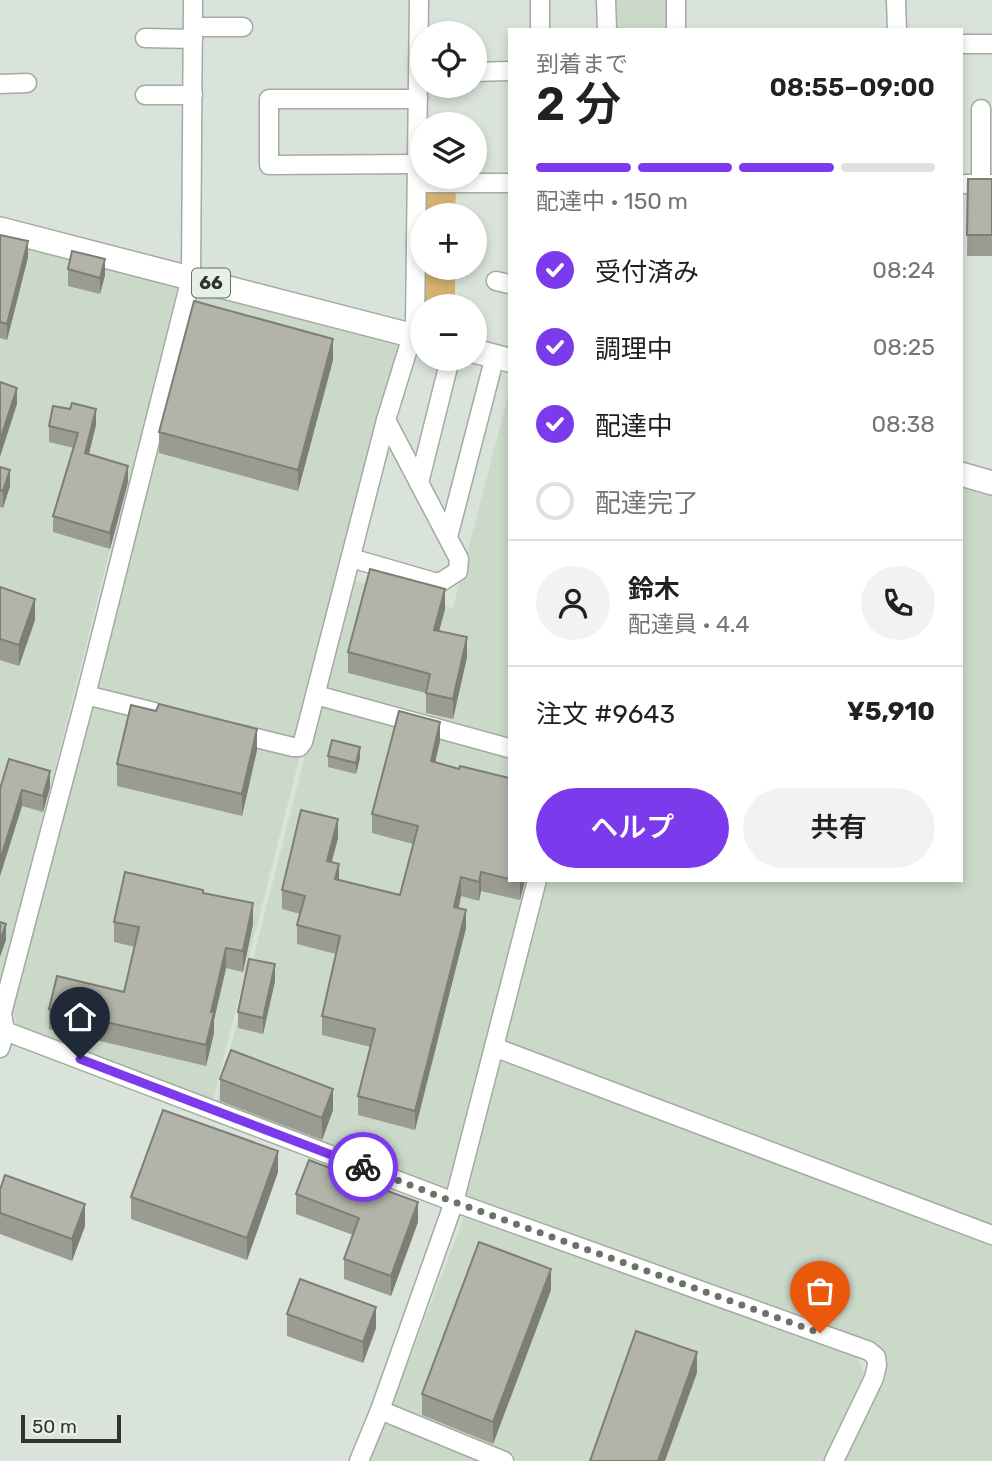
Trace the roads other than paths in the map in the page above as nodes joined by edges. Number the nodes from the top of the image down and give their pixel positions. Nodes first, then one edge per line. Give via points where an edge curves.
1 (193, 0) edge
2 (419, 0) edge
3 (540, 0) edge
4 (606, 0) edge
5 (676, 0) edge
6 (897, 0) edge
7 (419, 21) edge
8 (243, 27) dead end
9 (540, 28) edge
10 (607, 28) edge
11 (676, 28) edge
12 (897, 28) edge
13 (193, 33) junction
14 (145, 38) dead end
15 (963, 44) edge
16 (992, 44) edge
17 (508, 71) edge
18 (487, 72) edge
19 (27, 83) dead end
20 (0, 84) edge
21 (145, 94) dead end
22 (192, 95) junction
23 (418, 99) joint
24 (981, 109) dead end
25 (418, 112) edge
26 (410, 173) edge
27 (487, 181) edge
28 (508, 183) edge
29 (963, 184) edge
30 (987, 184) edge
31 (417, 189) edge
32 (0, 229) edge
33 (191, 278) junction
34 (415, 294) edge
35 (410, 335) edge
36 (410, 356) edge
37 (493, 356) edge
38 (447, 371) edge
39 (386, 420) junction
40 (963, 475) edge
41 (992, 482) edge
42 (419, 483) junction
43 (448, 537) junction
44 (351, 558) junction
45 (86, 695) junction
46 (316, 695) junction
47 (177, 718) edge
48 (215, 728) edge
49 (508, 747) edge
50 (536, 882) edge
51 (3, 1039) edge
52 (494, 1048) junction
53 (454, 1202) junction
54 (992, 1234) edge
55 (380, 1410) junction
56 (359, 1461) edge
57 (504, 1461) edge
58 (834, 1461) edge

1 - 13 street
2 - 7 street
3 - 9 street
4 - 10 street
5 - 11 street
6 - 12 street
8 - 13 street
13 - 14 street
13 - 22 street
15 - 16 street
17 - 18 street
19 - 20 street
21 - 22 street
22 - 33 street
23 - 25 street
23 - 26 street via 269,99 269,166
24 - 30 street
27 - 28 street
29 - 30 street
31 - 34 street
32 - 33 main road, 66
33 - 35 main road, 66
33 - 45 street
36 - 39 street
37 - 43 street
38 - 42 street
39 - 42 street
39 - 44 street
40 - 41 main road
42 - 43 street
43 - 44 street via 460,566 441,582
44 - 46 street
45 - 47 street
45 - 51 street via 2,1013
46 - 48 street via 299,747
46 - 49 street
50 - 52 street
51 - 53 street
52 - 53 street
52 - 54 street
53 - 55 street
53 - 58 street via 869,1351 876,1357 874,1378
55 - 56 street
55 - 57 street

